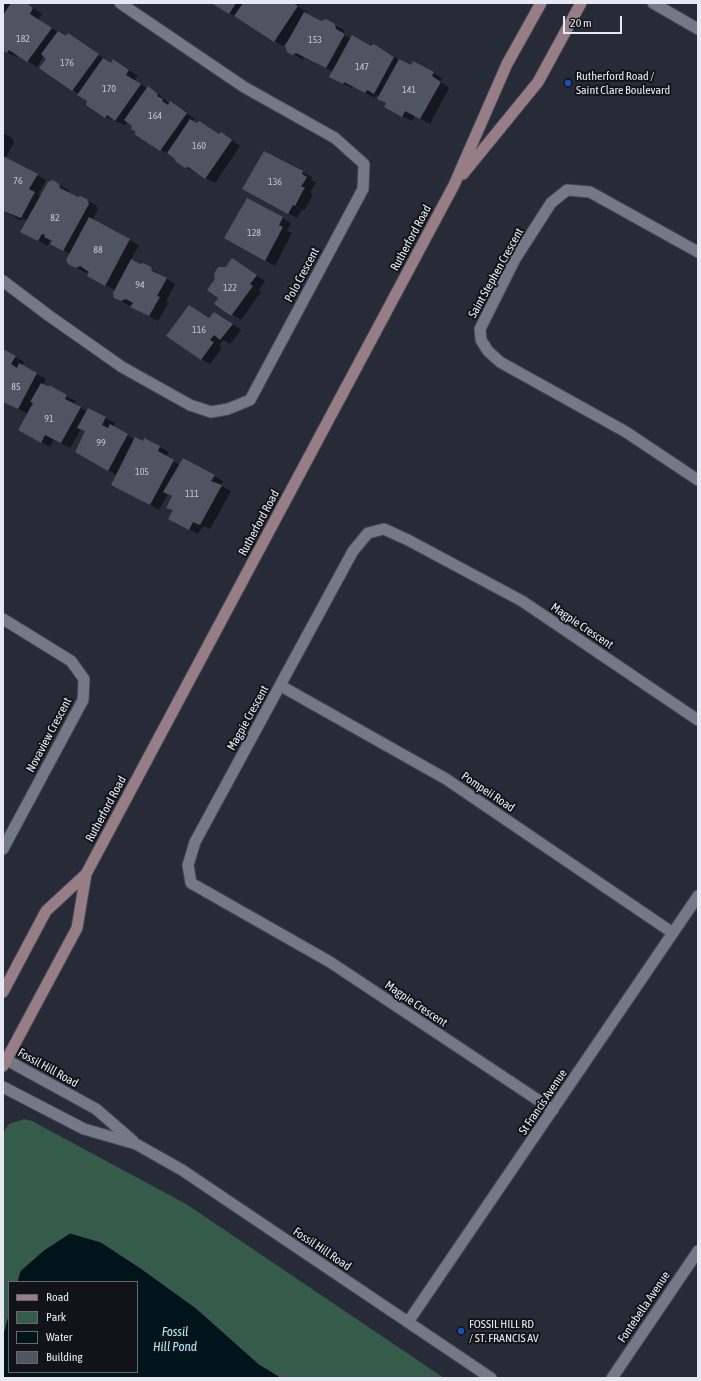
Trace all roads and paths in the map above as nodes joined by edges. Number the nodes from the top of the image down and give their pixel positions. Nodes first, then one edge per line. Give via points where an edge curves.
1 (120, 3) edge
2 (540, 3) edge
3 (581, 3) edge
4 (653, 3) edge
5 (698, 29) edge
6 (454, 185) junction
7 (698, 252) edge
8 (3, 281) edge
9 (698, 480) edge
10 (3, 619) edge
11 (281, 686) junction
12 (698, 720) edge
13 (3, 849) edge
14 (86, 874) junction
15 (698, 896) edge
16 (673, 933) junction
17 (3, 992) edge
18 (4, 1061) edge
19 (3, 1087) edge
20 (553, 1110) junction
21 (136, 1144) junction
22 (698, 1251) edge
23 (408, 1322) junction
24 (491, 1378) edge
25 (612, 1378) edge

1 - 8 street, Polo Crescent via 244,87 335,138 364,164 363,189 250,400 228,409 210,412 190,406 122,367
2 - 6 main road, Rutherford Road via 507,64
3 - 6 main road, Rutherford Road via 538,82
4 - 5 street
6 - 14 main road, Rutherford Road
7 - 9 street, Saint Stephen Crescent via 590,192 567,190 551,203 516,259 480,329 481,340 500,362 626,432
10 - 13 street, Novaview Crescent via 71,661 84,679 83,700
11 - 12 street, Magpie Crescent via 354,551 368,533 384,529 522,601
11 - 16 street, Pompeii Road via 446,779
11 - 20 street, Magpie Crescent via 195,842 188,865 191,883 330,962
14 - 17 main road, Rutherford Road via 46,911
14 - 18 main road, Rutherford Road via 77,928
15 - 16 street, St Francis Avenue
16 - 20 street, St Francis Avenue
18 - 21 street, Fossil Hill Road via 96,1109
19 - 21 street, Fossil Hill Road via 84,1129
20 - 23 street, St Francis Avenue
21 - 23 street, Fossil Hill Road via 182,1170
22 - 25 street, Fontebella Avenue
23 - 24 street, Fossil Hill Road

